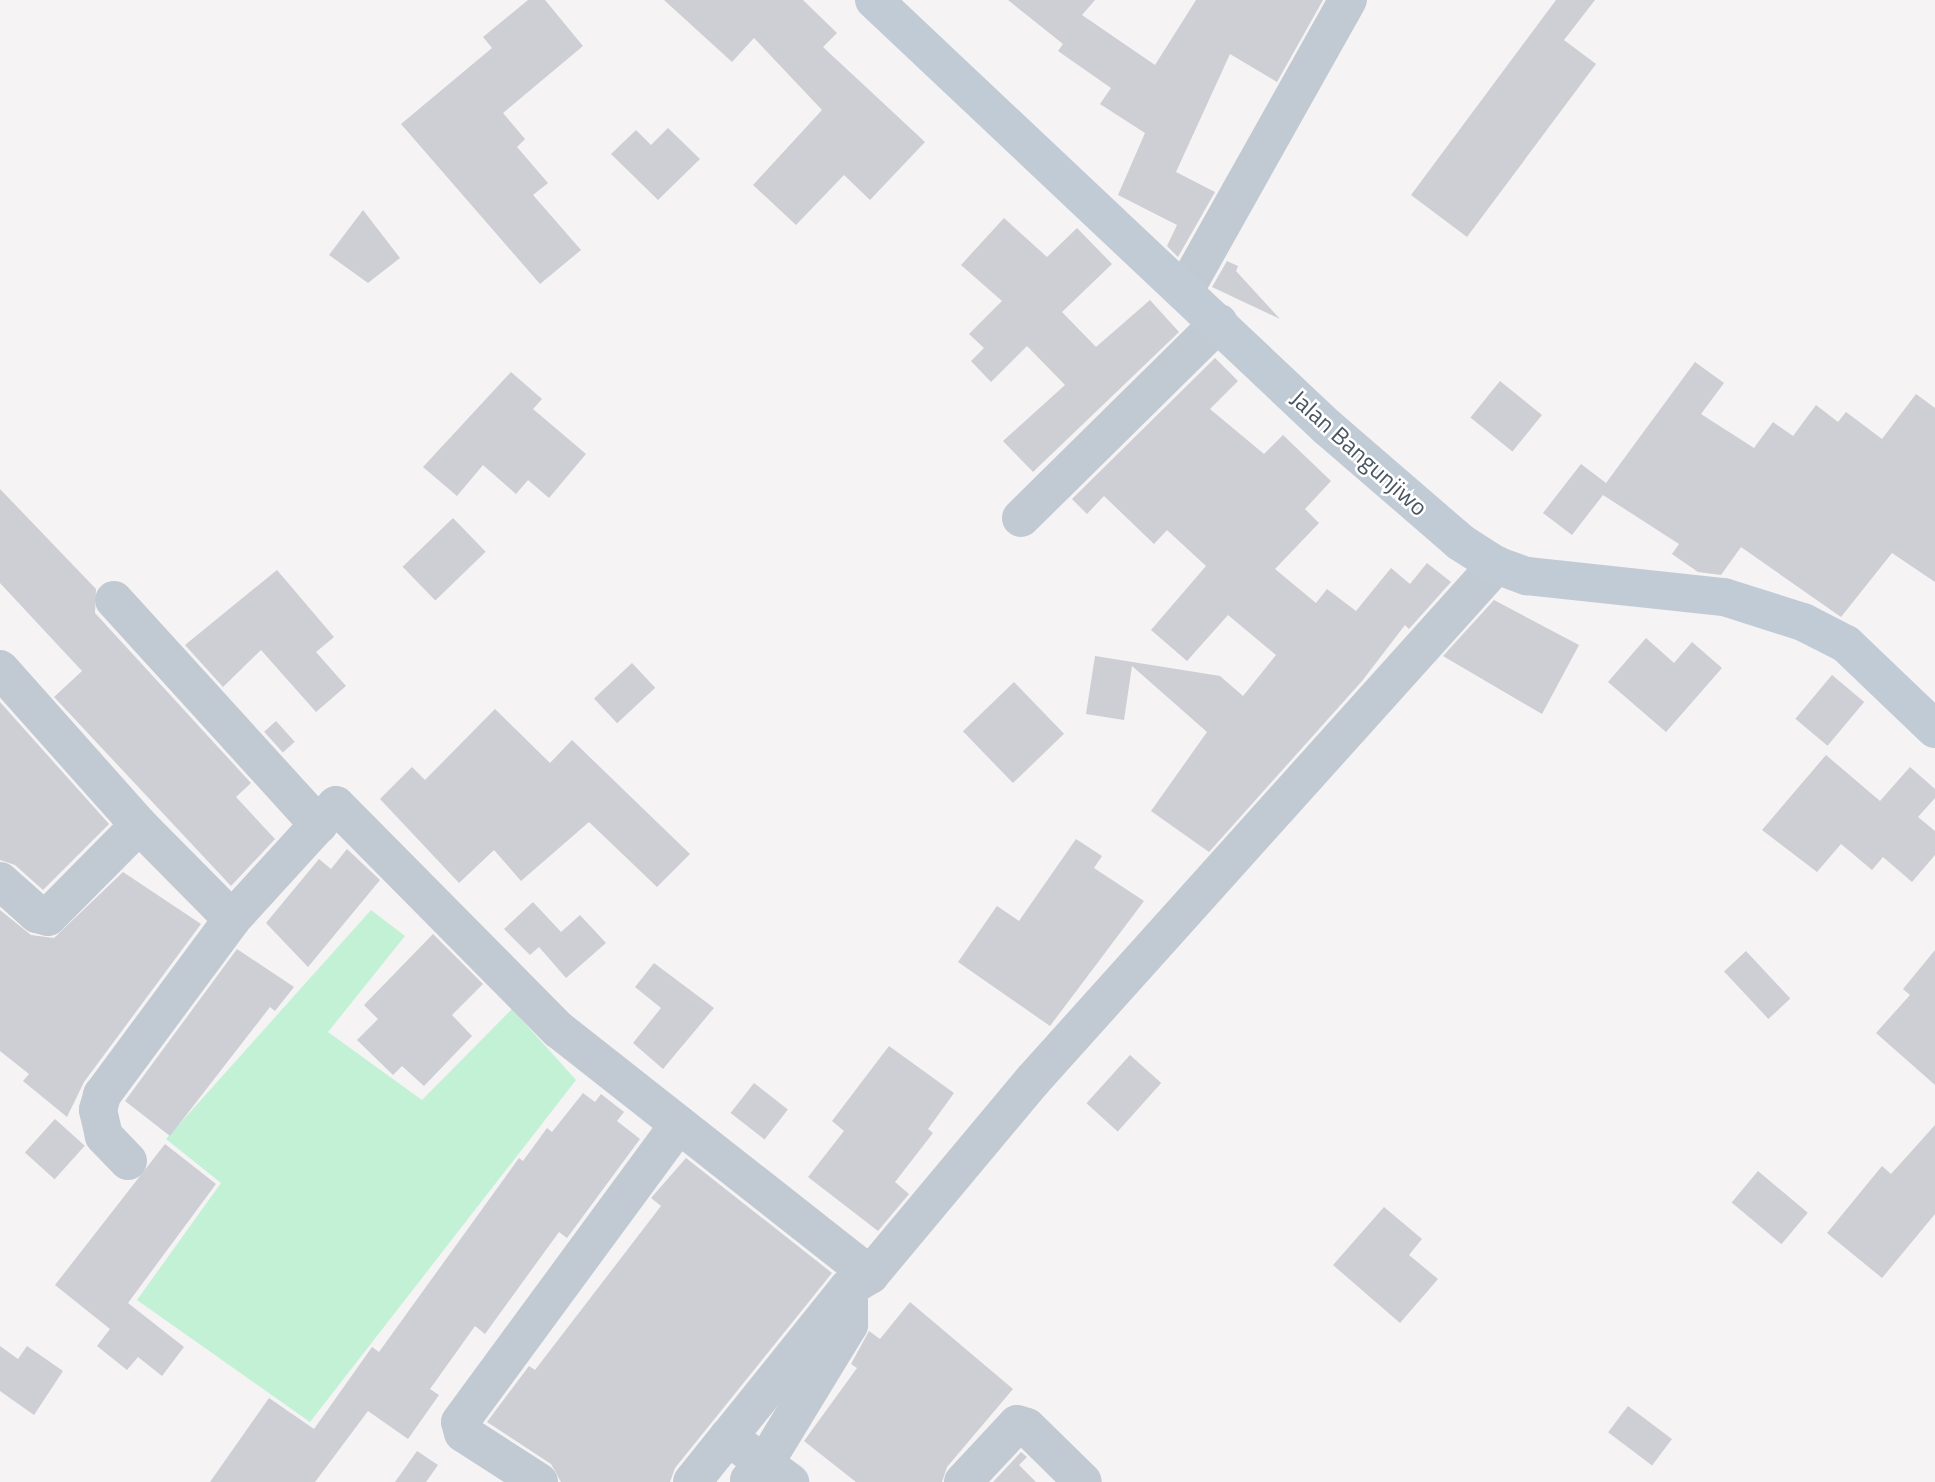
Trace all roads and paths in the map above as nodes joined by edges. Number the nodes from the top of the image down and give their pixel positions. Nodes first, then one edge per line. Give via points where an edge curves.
1 (874, 0) edge
2 (1348, 0) edge
3 (1185, 290) junction
4 (1219, 323) junction
5 (1021, 518) dead end
6 (1496, 565) junction
7 (114, 600) dead end
8 (0, 669) edge
9 (1935, 729) edge
10 (139, 825) junction
11 (319, 825) junction
12 (0, 881) edge
13 (232, 919) junction
14 (678, 1125) junction
15 (128, 1161) dead end
16 (859, 1281) junction
17 (728, 1437) junction
18 (767, 1476) edge
19 (539, 1482) edge
20 (692, 1482) edge
21 (963, 1482) edge
22 (1083, 1482) edge

1 - 3 main road, Jalan Bangunjiwo
2 - 3 street
3 - 4 main road, Jalan Bangunjiwo
4 - 5 street
4 - 6 main road, Jalan Bangunjiwo via 1327,427 1460,542
6 - 9 main road, Jalan Bangunjiwo via 1563,583 1724,597 1803,622 1846,644
6 - 16 street via 1033,1080
7 - 11 street
8 - 10 street
10 - 12 street via 48,917 37,914
10 - 13 street
11 - 13 street
11 - 14 street via 337,805 559,1030
13 - 15 street via 102,1095 102,1129
14 - 16 street
14 - 19 street via 460,1422 463,1433
16 - 17 street
16 - 18 street via 849,1325
17 - 18 street
17 - 20 street
21 - 22 street via 1017,1424 1027,1427

